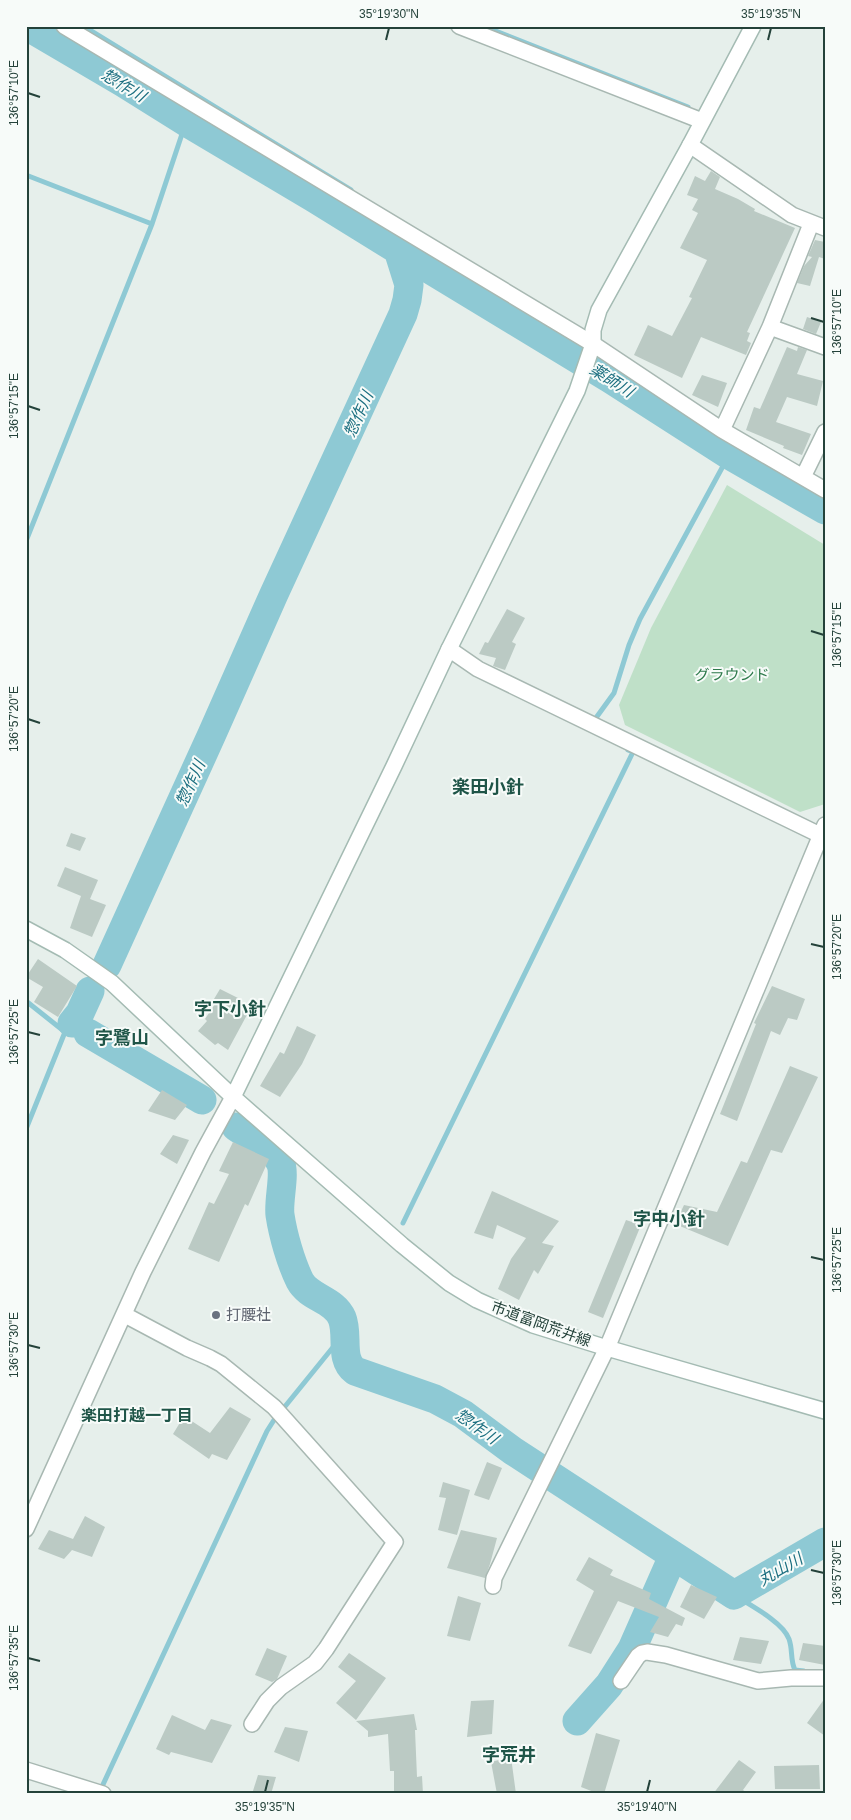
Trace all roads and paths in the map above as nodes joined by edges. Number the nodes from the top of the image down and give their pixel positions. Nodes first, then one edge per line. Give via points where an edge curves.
1 (64, 26) edge
2 (459, 26) edge
3 (753, 26) edge
4 (702, 121) junction
5 (690, 145) junction
6 (818, 226) edge
7 (770, 326) junction
8 (593, 344) junction
9 (825, 347) edge
10 (722, 430) junction
11 (825, 432) edge
12 (804, 477) junction
13 (825, 490) edge
14 (449, 649) junction
15 (822, 830) edge
16 (26, 929) edge
17 (234, 1096) junction
18 (125, 1314) junction
19 (607, 1348) junction
20 (825, 1411) edge
21 (26, 1529) edge
22 (493, 1586) dead end
23 (825, 1678) edge
24 (621, 1681) dead end
25 (252, 1724) dead end
26 (26, 1770) edge
27 (98, 1792) edge

1 - 8 street
2 - 4 street
3 - 4 street
4 - 5 street
5 - 6 street via 792,216
5 - 8 street via 599,310
6 - 7 street
7 - 9 street
7 - 10 street
8 - 10 street
8 - 14 street via 577,391
10 - 12 street
11 - 12 street
12 - 13 street
14 - 15 street via 478,669 593,725
14 - 17 street
15 - 19 street
16 - 17 street, 市道富岡荒井線 via 66,950 112,983
17 - 18 street via 203,1152
17 - 19 street, 市道富岡荒井線 via 449,1283 505,1313
18 - 21 street
18 - 25 street via 220,1364 281,1414 395,1542 326,1650 315,1663 280,1687
19 - 20 street, 市道富岡荒井線
19 - 22 street via 497,1570
23 - 24 street via 758,1681 647,1652 638,1656
26 - 27 street

